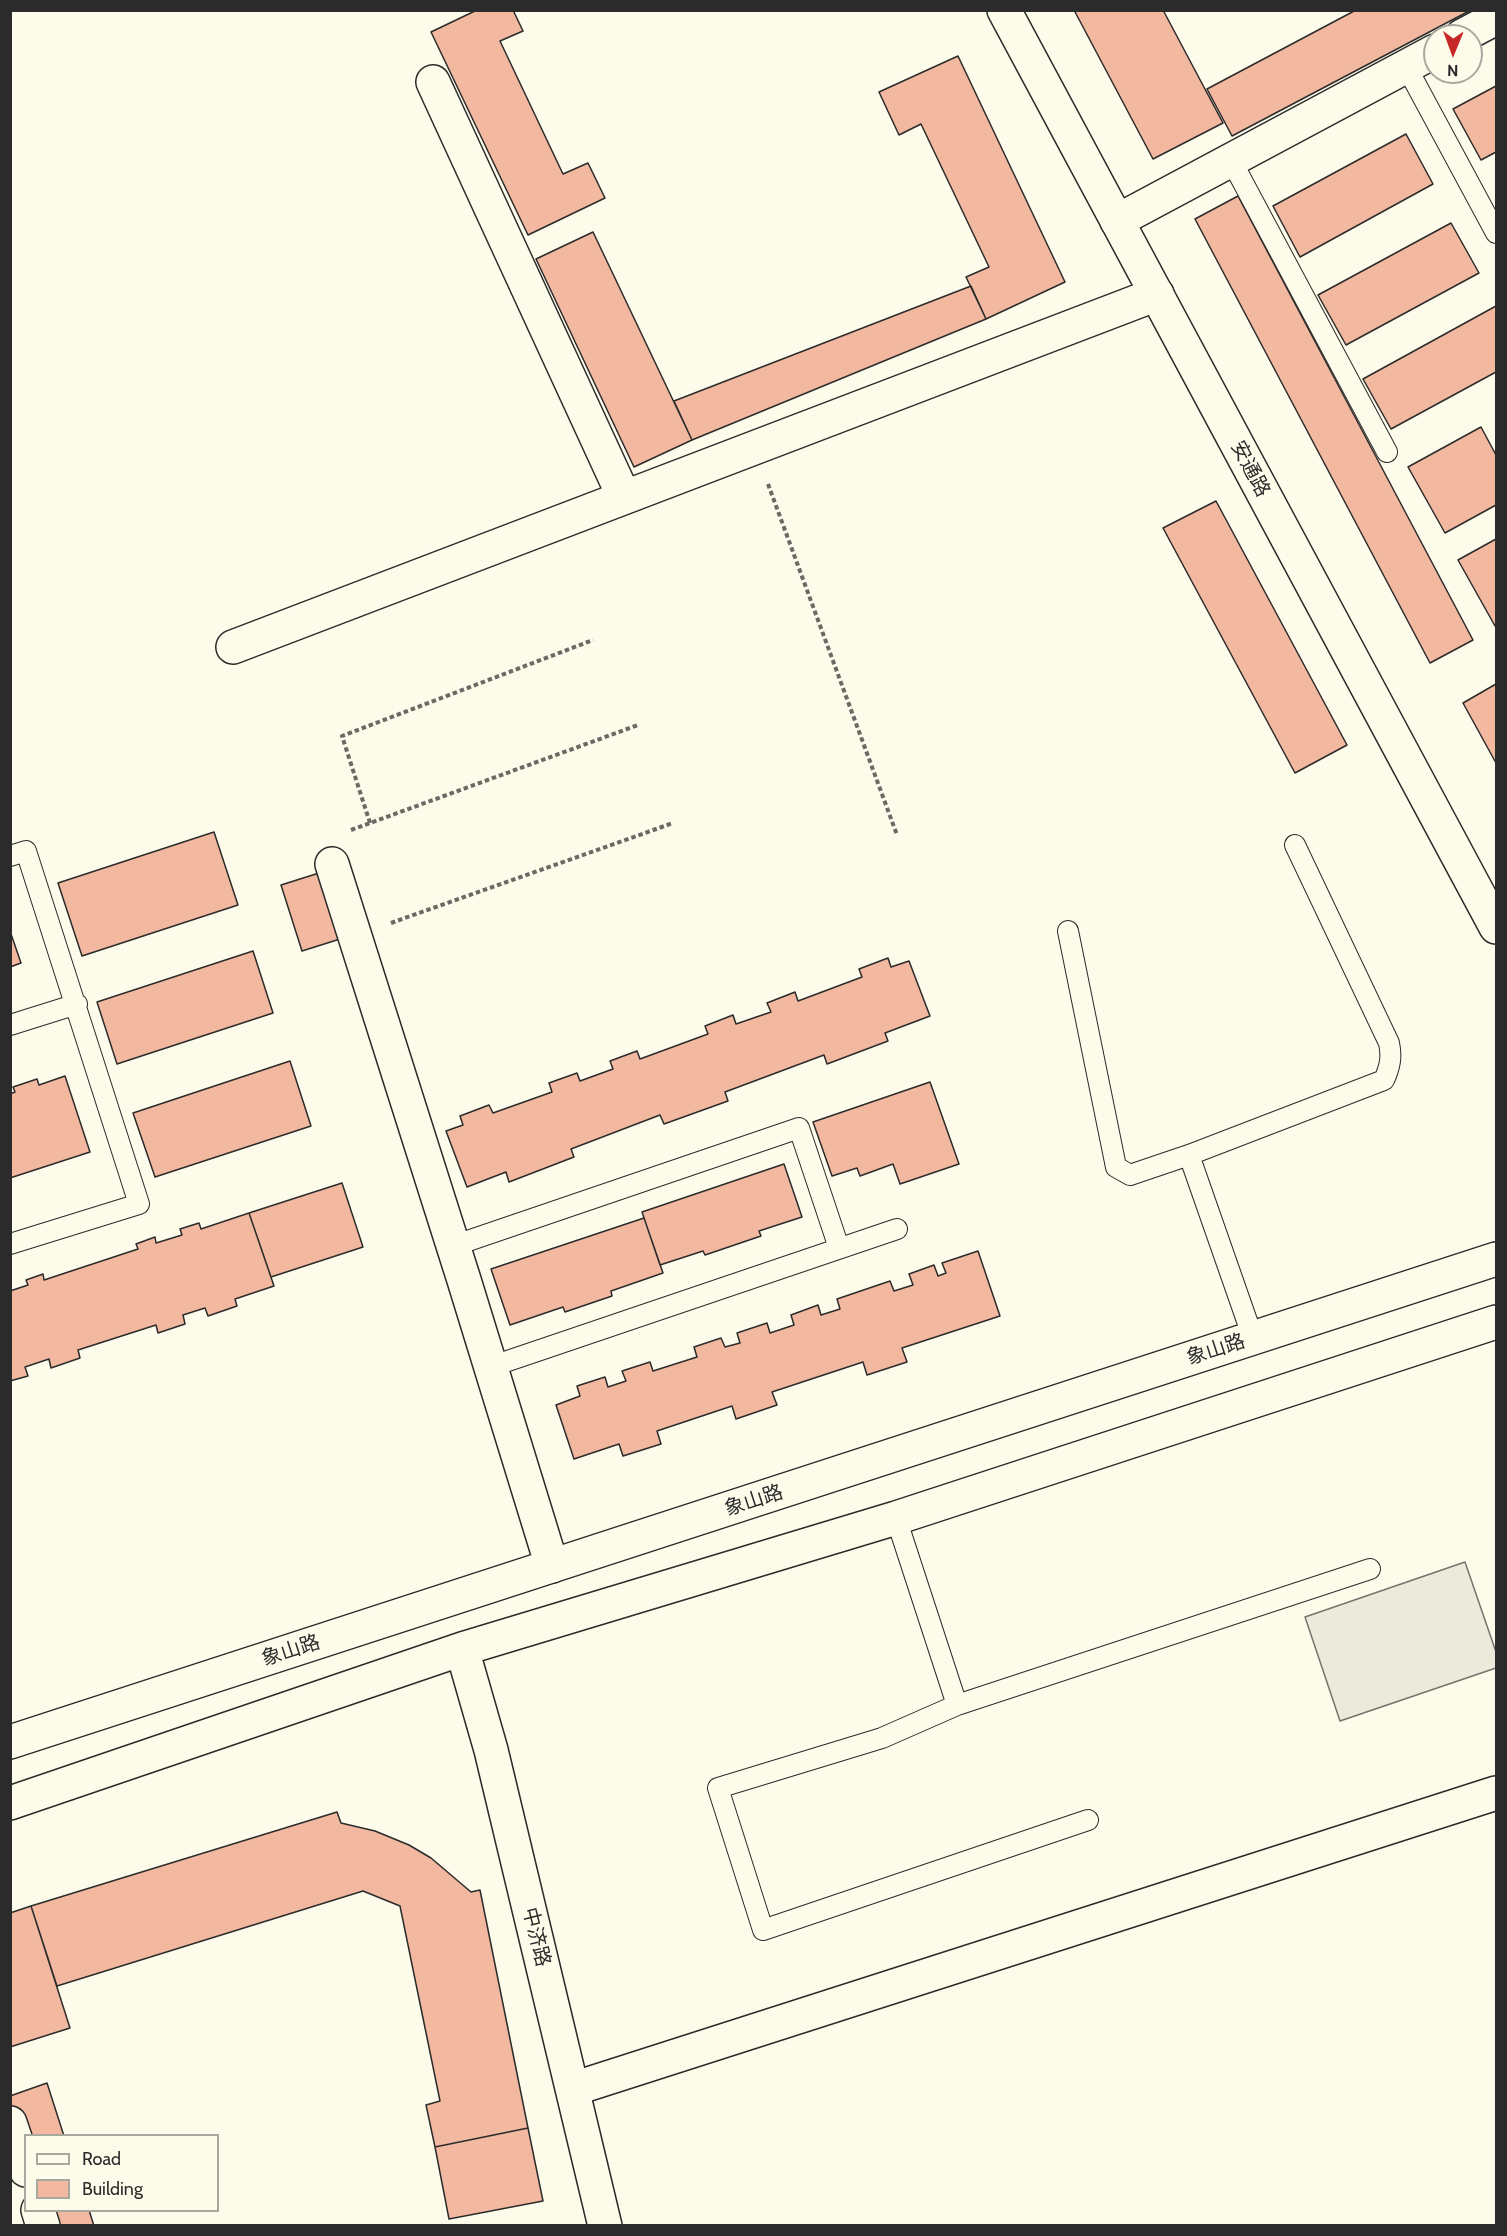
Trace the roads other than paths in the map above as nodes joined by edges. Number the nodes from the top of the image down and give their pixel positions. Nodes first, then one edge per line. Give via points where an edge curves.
1 (1004, 10) edge
2 (1497, 18) edge
3 (1483, 25) edge
4 (1423, 57) edge
5 (1406, 66) junction
6 (433, 82) dead end
7 (1231, 160) junction
8 (1117, 220) junction
9 (1497, 233) edge
10 (1157, 294) junction
11 (1387, 452) dead end
12 (624, 497) junction
13 (233, 647) dead end
14 (1295, 845) dead end
15 (10, 856) edge
16 (332, 864) road end
17 (1497, 927) edge
18 (1068, 930) dead end
19 (77, 1004) junction
20 (10, 1025) edge
21 (1189, 1155) junction
22 (897, 1229) dead end
23 (10, 1244) edge
24 (453, 1246) junction
25 (840, 1248) junction
26 (1497, 1259) edge
27 (1497, 1322) edge
28 (1253, 1338) junction
29 (490, 1367) junction
30 (896, 1518) junction
31 (552, 1566) junction
32 (1370, 1569) dead end
33 (462, 1649) junction
34 (957, 1705) junction
35 (10, 1742) edge
36 (1497, 1793) edge
37 (10, 1803) edge
38 (1088, 1820) dead end
39 (573, 2089) junction
40 (10, 2123) edge
41 (24, 2164) edge
42 (605, 2226) edge

1 - 8 street, 安通路
2 - 3 street
4 - 5 street
5 - 7 street
5 - 9 lane
6 - 12 street
7 - 8 street
7 - 11 lane
8 - 10 street, 安通路
10 - 12 street
10 - 17 street, 安通路
12 - 13 street
14 - 21 lane via 1389,1043 1389,1068 1384,1080
15 - 19 lane via 26,851
16 - 24 street
18 - 21 lane via 1116,1167 1130,1175
19 - 20 lane
19 - 23 lane via 139,1204
21 - 28 lane
22 - 25 lane
24 - 25 lane via 799,1128
24 - 29 street
25 - 29 lane
26 - 28 street, 象山路
27 - 30 street
28 - 31 street, 象山路
29 - 31 street
30 - 33 street
30 - 34 lane
31 - 35 street, 象山路
32 - 34 lane
33 - 37 street
33 - 39 street, 中济路 via 491,1750
34 - 38 lane via 882,1738 718,1788 763,1930
36 - 39 street
39 - 42 street, 中济路
40 - 41 street

